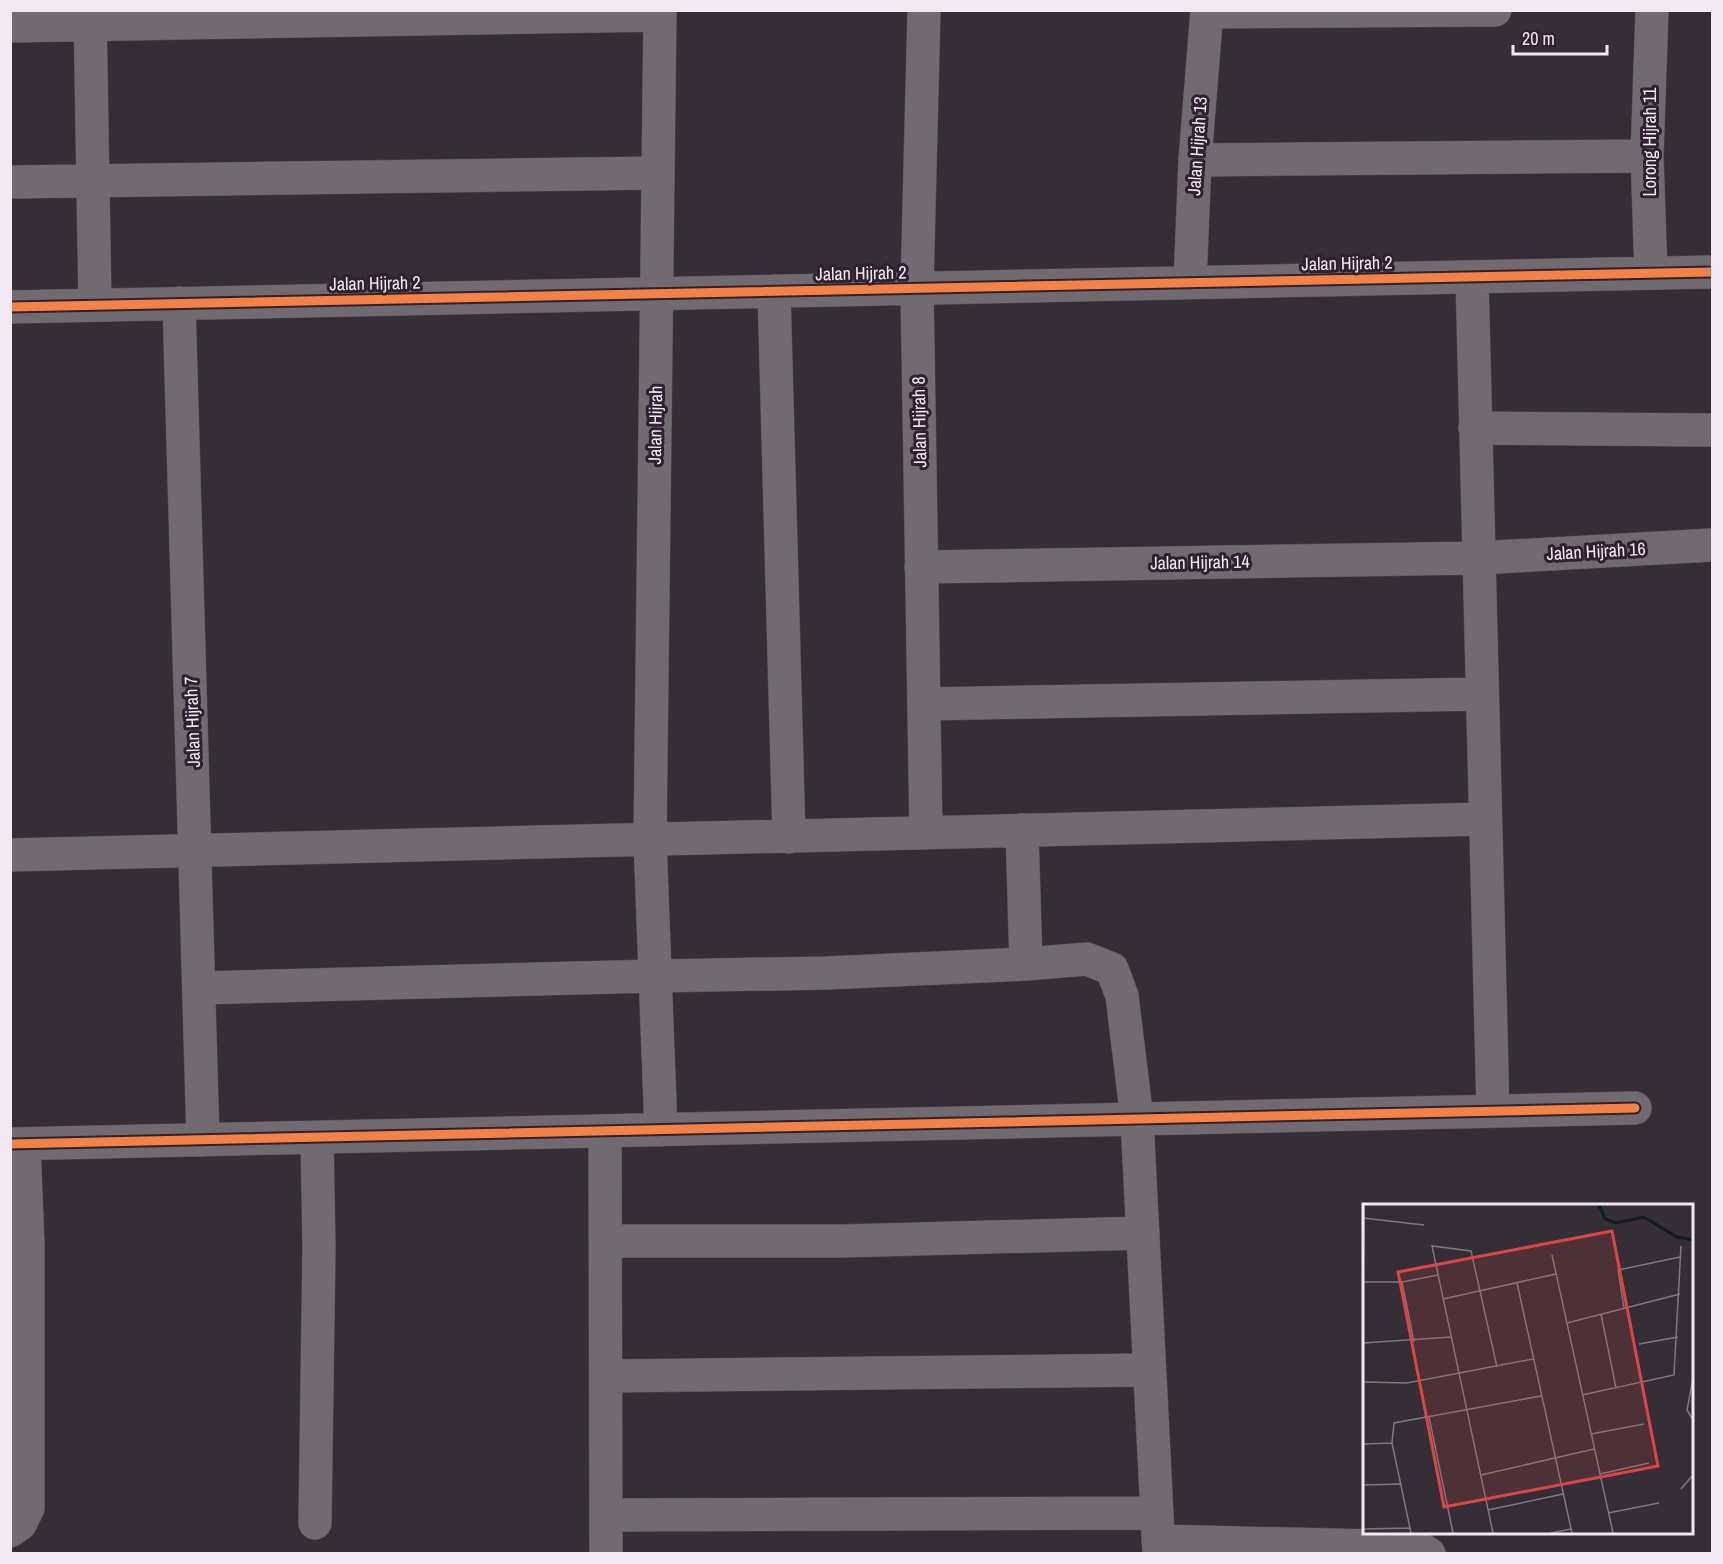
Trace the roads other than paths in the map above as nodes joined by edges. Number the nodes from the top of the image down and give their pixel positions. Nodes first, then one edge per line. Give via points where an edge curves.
1 (924, 10) edge
2 (1496, 10) edge
3 (1652, 10) edge
4 (1207, 11) edge
5 (660, 13) edge
6 (91, 17) edge
7 (10, 26) edge
8 (1647, 156) junction
9 (1195, 160) junction
10 (658, 173) junction
11 (10, 182) edge
12 (93, 182) junction
13 (1713, 272) edge
14 (1652, 273) junction
15 (1472, 277) junction
16 (1190, 283) junction
17 (917, 288) junction
18 (774, 291) junction
19 (656, 294) junction
20 (179, 303) junction
21 (95, 305) junction
22 (10, 307) edge
23 (1475, 428) junction
24 (1713, 430) edge
25 (1713, 545) edge
26 (1479, 558) junction
27 (921, 567) junction
28 (1482, 694) junction
29 (924, 704) junction
30 (1485, 819) junction
31 (1022, 831) junction
32 (926, 833) junction
33 (789, 837) junction
34 (650, 840) junction
35 (195, 851) junction
36 (10, 855) edge
37 (1026, 964) junction
38 (655, 976) junction
39 (199, 988) junction
40 (1635, 1108) dead end
41 (1493, 1111) junction
42 (1137, 1119) junction
43 (661, 1130) junction
44 (605, 1131) junction
45 (317, 1138) junction
46 (203, 1140) junction
47 (17, 1144) edge
48 (1143, 1233) junction
49 (606, 1241) junction
50 (1149, 1370) junction
51 (606, 1376) junction
52 (606, 1515) junction
53 (20, 1519) edge
54 (315, 1523) dead end
55 (1158, 1536) edge
56 (1288, 1549) edge
57 (606, 1554) edge
58 (1429, 1554) edge

1 - 17 street, Jalan Hijrah 8
2 - 4 street
3 - 8 street, Lorong Hijrah 11
4 - 9 street, Jalan Hijrah 13
5 - 6 street
5 - 10 street, Jalan Hijrah
6 - 7 street
6 - 12 street
8 - 9 street
8 - 14 street, Lorong Hijrah 11
9 - 16 street, Jalan Hijrah 13
10 - 12 street
10 - 19 street, Jalan Hijrah
11 - 12 street
12 - 21 street
13 - 14 street, Jalan Hijrah 2
14 - 15 street, Jalan Hijrah 2
15 - 16 street, Jalan Hijrah 2
15 - 23 street
16 - 17 street, Jalan Hijrah 2
17 - 18 street, Jalan Hijrah 2
17 - 27 street, Jalan Hijrah 8
18 - 19 street, Jalan Hijrah 2
18 - 33 street
19 - 20 street, Jalan Hijrah 2
19 - 34 street, Jalan Hijrah
20 - 21 street, Jalan Hijrah 2
20 - 35 street, Jalan Hijrah 7
21 - 22 street, Jalan Hijrah 2
23 - 24 street
23 - 26 street
25 - 26 street, Jalan Hijrah 16
26 - 27 street, Jalan Hijrah 14
26 - 28 street
27 - 29 street, Jalan Hijrah 8
28 - 29 street
28 - 30 street
29 - 32 street, Jalan Hijrah 8
30 - 31 street
30 - 41 street
31 - 32 street
31 - 37 street
32 - 33 street
33 - 34 street
34 - 35 street
34 - 38 street, Jalan Hijrah
35 - 36 street
35 - 39 street, Jalan Hijrah 7
37 - 38 street
37 - 42 street via 1086,959 1112,969 1122,996
38 - 39 street
38 - 43 street, Jalan Hijrah
39 - 46 street, Jalan Hijrah 7
40 - 41 street
41 - 42 street
42 - 43 street
42 - 48 street
43 - 44 street
44 - 45 street
44 - 49 street
45 - 46 street
45 - 54 street
46 - 47 street
47 - 53 street via 28,1245
48 - 49 street via 843,1241
48 - 50 street
49 - 51 street
50 - 51 street
50 - 55 street
51 - 52 street
52 - 55 street
52 - 57 street
55 - 56 street
56 - 58 street via 1418,1546

